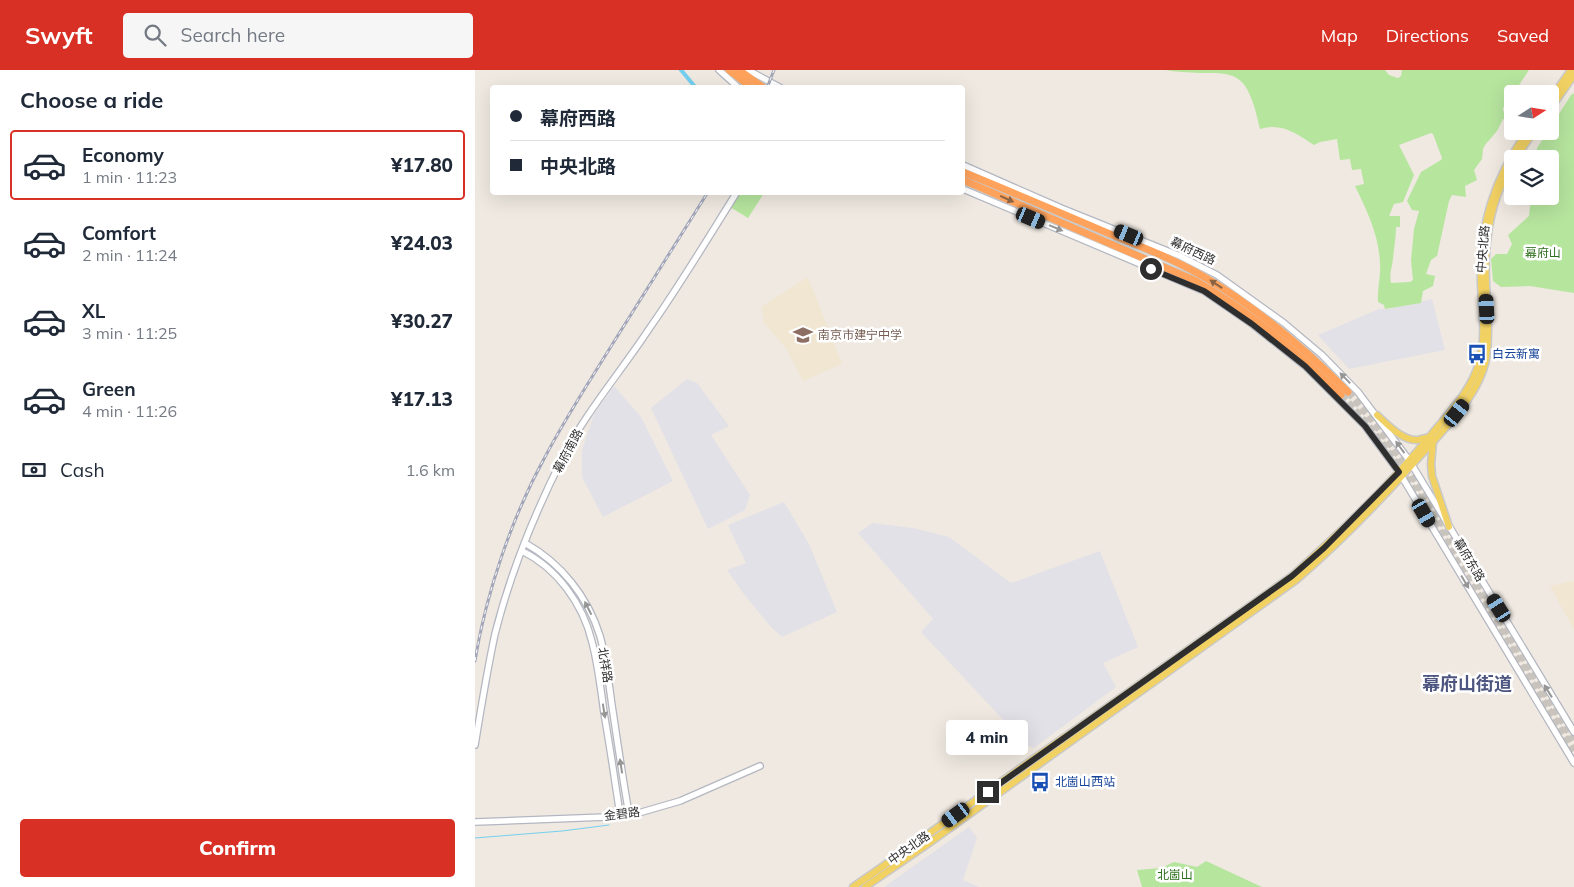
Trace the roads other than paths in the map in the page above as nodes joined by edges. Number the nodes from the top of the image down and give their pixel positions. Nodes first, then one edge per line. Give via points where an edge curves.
1 (719, 70) edge
2 (729, 70) edge
3 (739, 70) edge
4 (1571, 70) edge
5 (1574, 76) edge
6 (744, 79) edge
7 (757, 85) edge
8 (769, 85) edge
9 (1559, 87) edge
10 (1559, 97) edge
11 (1523, 140) edge
12 (965, 166) edge
13 (965, 173) edge
14 (1504, 179) edge
15 (965, 181) edge
16 (965, 190) edge
17 (735, 195) edge
18 (1377, 415) junction
19 (1431, 439) junction
20 (1411, 463) junction
21 (1400, 474) junction
22 (1449, 527) junction
23 (525, 543) junction
24 (522, 551) junction
25 (550, 560) junction
26 (546, 566) junction
27 (1574, 732) edge
28 (475, 745) edge
29 (1574, 763) edge
30 (761, 766) dead end
31 (623, 782) junction
32 (615, 783) junction
33 (629, 814) junction
34 (620, 816) junction
35 (475, 822) edge
36 (853, 887) edge
37 (865, 887) edge

1 - 6 main road
2 - 6 highway
3 - 6 highway
4 - 9 main road
5 - 10 main road
6 - 7 highway
6 - 8 main road
11 - 19 main road, 中央北路 via 1499,179 1485,224 1481,260 1483,343 1476,372 1463,396
18 -> 12 main road, 幕府西路 via 1322,355 1217,275 1180,256
15 -> 13 highway, 幕府西路 via 1204,286 1267,328 1344,394 1311,356 1244,302 1205,277
14 - 19 main road, 中央北路 via 1487,238 1488,344 1481,375 1468,399
16 -> 21 main road via 1204,291 1305,366 1365,426
17 - 23 main road, 幕府南路 via 650,328 583,422 561,460
18 - 19 main road via 1410,438
20 -> 18 main road, 幕府东路
19 - 20 main road, 中央北路
19 - 22 main road via 1432,476
20 - 21 main road, 中央北路
20 - 22 main road, 幕府东路
21 -> 29 main road, 幕府东路
21 - 36 main road, 中央北路 via 1292,576
21 - 37 main road, 中央北路 via 1328,553 1296,580
27 -> 22 main road, 幕府东路
23 - 24 main road, 幕府南路
23 - 25 main road, 北祥路
24 - 26 main road, 北祥路
24 - 28 main road, 幕府南路 via 496,633
25 - 26 main road via 546,561
31 -> 25 main road, 北祥路 via 600,638 584,600
26 -> 32 main road, 北祥路 via 572,596 592,641
30 - 33 main road, 金碧路 via 664,807
31 - 32 main road via 620,786
31 - 33 main road, 北祥路
32 - 34 main road, 北祥路
33 - 34 main road, 金碧路
34 - 35 main road, 金碧路

